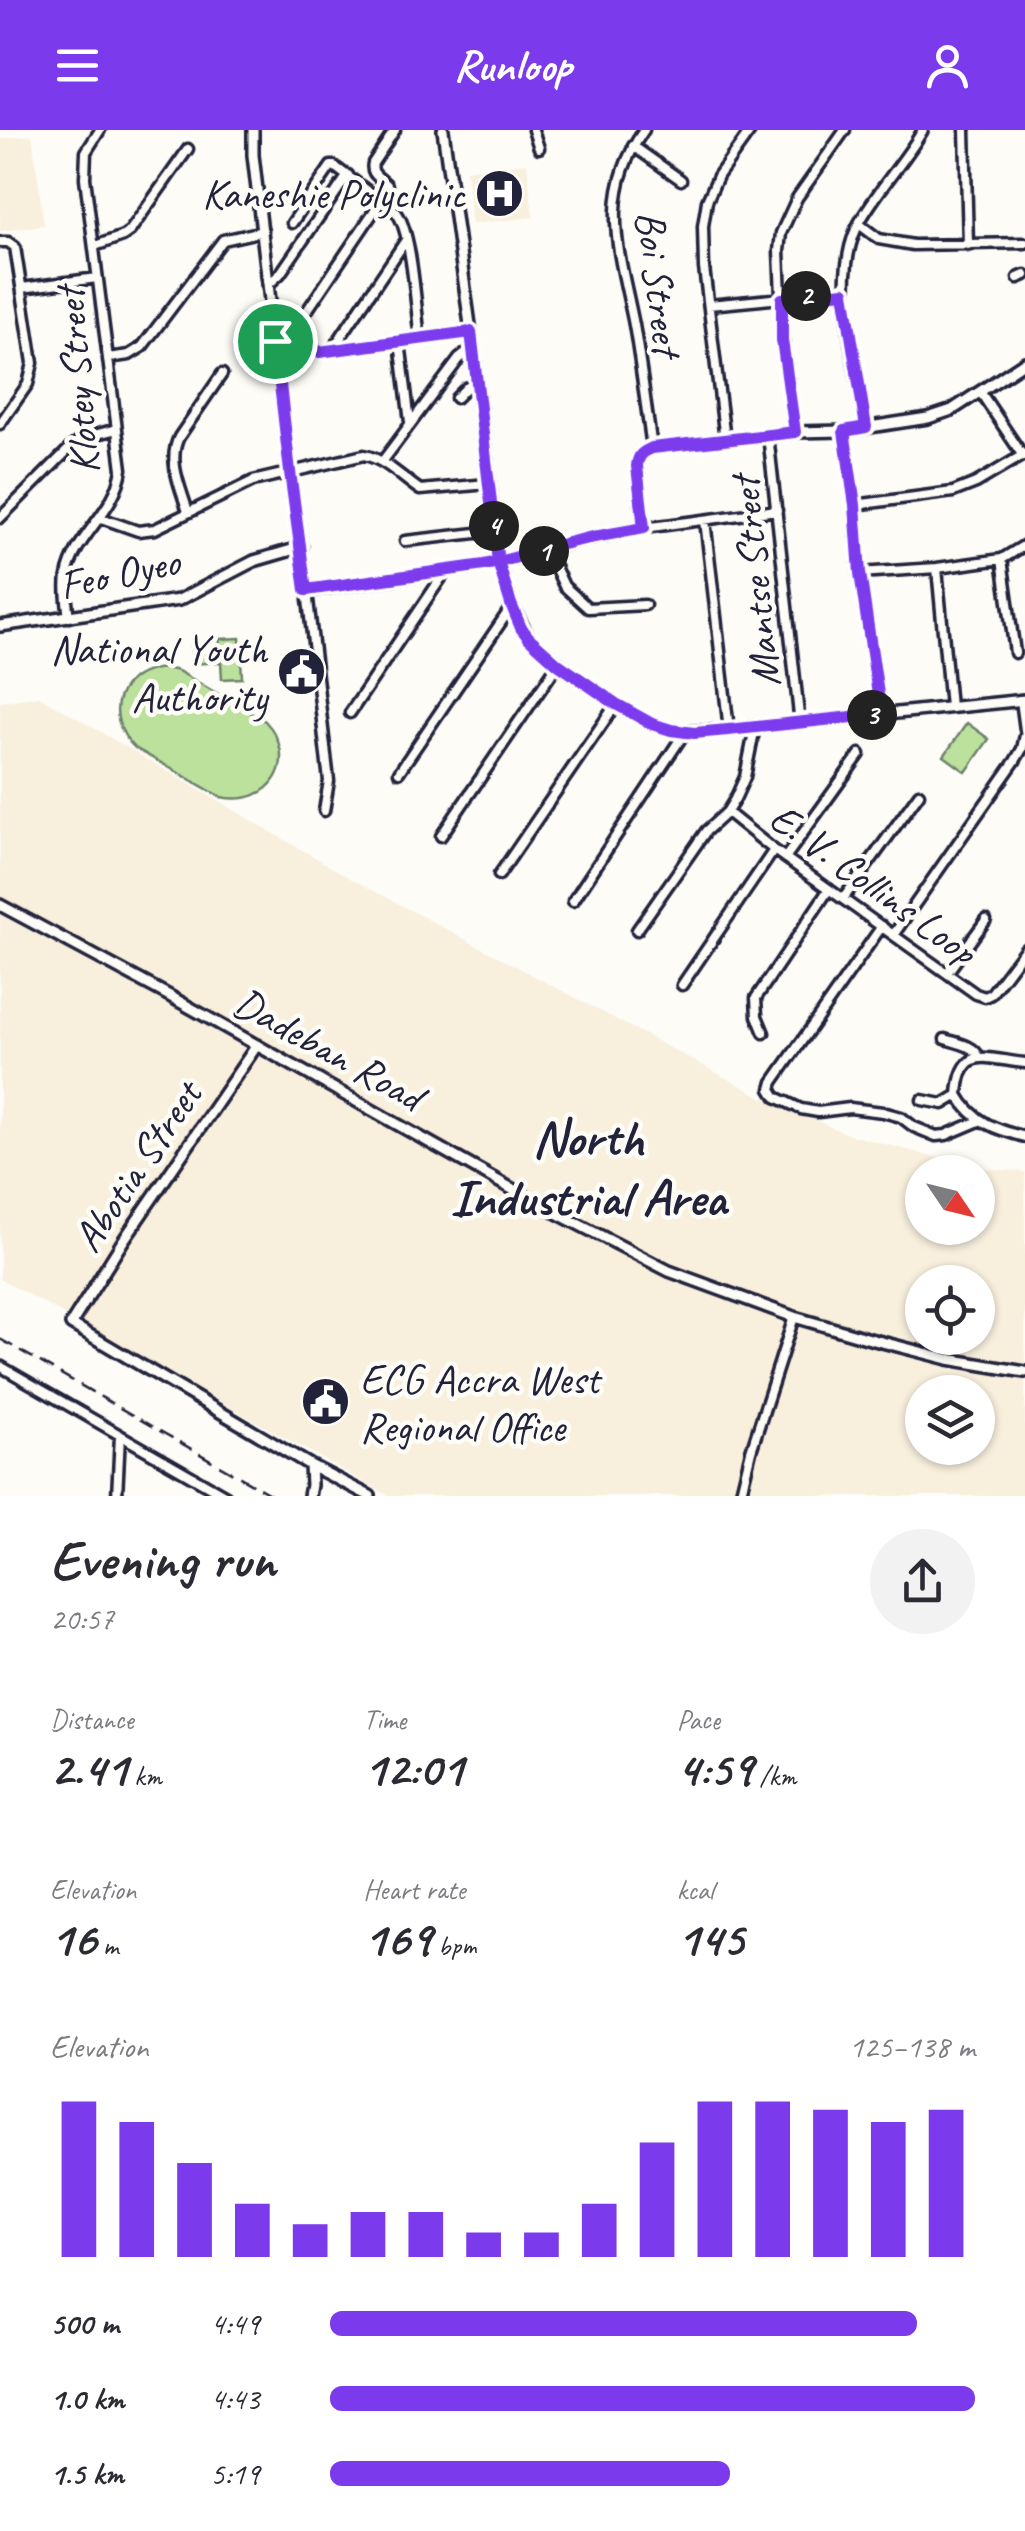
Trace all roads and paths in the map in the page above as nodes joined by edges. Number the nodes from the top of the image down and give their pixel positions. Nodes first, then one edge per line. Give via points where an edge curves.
1 (100, 130) edge
2 (253, 130) edge
3 (395, 130) edge
4 (443, 130) edge
5 (533, 130) edge
6 (644, 130) edge
7 (751, 130) edge
8 (846, 130) edge
9 (922, 130) edge
10 (965, 130) edge
11 (633, 146) junction
12 (539, 148) dead end
13 (188, 149) dead end
14 (348, 175) junction
15 (681, 180) dead end
16 (382, 200) junction
17 (292, 223) dead end
18 (859, 224) junction
19 (263, 231) junction
20 (406, 240) junction
21 (0, 242) edge
22 (1025, 243) edge
23 (968, 245) junction
24 (94, 246) junction
25 (97, 278) junction
26 (269, 284) junction
27 (22, 288) junction
28 (844, 292) junction
29 (782, 299) junction
30 (709, 305) junction
31 (471, 332) junction
32 (290, 336) junction
33 (420, 339) junction
34 (275, 341) junction
35 (400, 342) junction
36 (473, 348) junction
37 (332, 350) junction
38 (108, 358) junction
39 (1025, 362) edge
40 (222, 374) dead end
41 (477, 383) junction
42 (981, 393) junction
43 (456, 398) dead end
44 (410, 422) junction
45 (0, 424) edge
46 (866, 427) junction
47 (117, 430) junction
48 (844, 431) junction
49 (795, 432) junction
50 (768, 435) junction
51 (725, 440) junction
52 (652, 448) junction
53 (1024, 455) edge
54 (382, 462) junction
55 (290, 472) junction
56 (488, 484) junction
57 (855, 505) junction
58 (776, 510) junction
59 (188, 512) junction
60 (0, 518) edge
61 (101, 518) junction
62 (705, 520) junction
63 (644, 528) junction
64 (494, 531) junction
65 (406, 540) dead end
66 (1025, 545) edge
67 (302, 547) junction
68 (547, 550) junction
69 (1002, 559) junction
70 (498, 562) junction
71 (937, 568) junction
72 (446, 571) junction
73 (860, 573) junction
74 (306, 590) junction
75 (645, 605) dead end
76 (512, 606) junction
77 (69, 617) junction
78 (0, 626) edge
79 (1015, 652) dead end
80 (558, 664) junction
81 (1023, 700) edge
82 (616, 704) junction
83 (950, 706) junction
84 (350, 714) dead end
85 (881, 714) junction
86 (800, 724) junction
87 (755, 728) junction
88 (728, 730) junction
89 (685, 732) junction
90 (1025, 732) edge
91 (860, 754) dead end
92 (399, 772) dead end
93 (919, 794) dead end
94 (324, 811) dead end
95 (727, 812) junction
96 (441, 836) dead end
97 (774, 850) junction
98 (785, 858) junction
99 (499, 875) dead end
100 (829, 889) junction
101 (843, 898) junction
102 (573, 901) dead end
103 (0, 905) edge
104 (986, 920) dead end
105 (882, 926) junction
106 (638, 930) dead end
107 (894, 934) junction
108 (1025, 949) edge
109 (947, 972) junction
110 (682, 986) dead end
111 (764, 1033) dead end
112 (946, 1039) dead end
113 (257, 1045) junction
114 (979, 1057) junction
115 (1025, 1062) edge
116 (958, 1096) junction
117 (922, 1100) dead end
118 (979, 1121) junction
119 (1025, 1137) edge
120 (794, 1317) junction
121 (0, 1366) edge
122 (1025, 1372) edge
123 (120, 1434) junction
124 (310, 1466) junction
125 (336, 1479) junction
126 (310, 1493) edge
127 (116, 1496) edge
128 (226, 1496) edge
129 (370, 1496) edge
130 (740, 1496) edge

1 - 24 street, Klotey Street via 84,162
2 - 19 street
3 - 16 street via 371,168 387,186
4 - 31 street
5 - 12 street
6 - 11 street, Boi Street
7 - 30 street via 707,201
8 - 29 street via 797,198 781,233
9 - 18 street
10 - 23 street
11 - 15 street
11 - 52 street, Boi Street via 614,220
13 - 24 street via 130,231
14 - 16 street
14 - 17 street via 331,166
14 - 26 street
16 - 20 street via 401,218
16 - 32 street
18 - 23 street via 880,239 913,246
18 - 28 street
19 - 26 street
19 - 38 street via 223,240 142,347
20 - 33 street
20 - 37 street
21 - 27 street via 14,247
22 - 23 street
24 - 25 street, Klotey Street
25 - 27 street
25 - 38 street, Klotey Street
26 - 34 street
27 - 45 street via 31,374
28 - 29 street
28 - 46 street
29 - 30 street
29 - 49 street
30 - 51 street
31 - 33 street
31 - 36 street
32 - 34 street
32 - 37 street via 314,351
33 - 35 street
34 - 55 street
35 - 37 street
35 - 44 street
36 - 41 street
36 - 44 street
38 - 47 street, Klotey Street
39 - 42 street
40 - 59 street via 174,448
41 - 43 street
41 - 56 street
42 - 46 street via 928,418
42 - 53 street
44 - 54 street
46 - 48 street
47 - 60 street via 72,446
47 - 61 street, Klotey Street via 121,477
48 - 49 street
48 - 57 street
49 - 50 street
50 - 51 street
50 - 58 street, Mantse Street
51 - 52 street
52 - 63 street via 637,466
53 - 57 street via 953,492
54 - 55 street via 364,455
54 - 56 street via 422,490
55 - 59 street
55 - 67 street
56 - 64 street
57 - 73 street
58 - 62 street
58 - 86 street, Mantse Street
59 - 61 street via 138,531
61 - 77 street, Klotey Street via 70,564
62 - 63 street
62 - 88 street
63 - 68 street
64 - 65 street
64 - 70 street
66 - 69 street
67 - 74 street
67 - 77 street, Feo Oyeo via 254,561 180,600
68 - 70 street
68 - 75 street via 564,586 588,608
69 - 71 street
69 - 79 street
70 - 72 street
70 - 76 street
71 - 73 street
71 - 83 street
72 - 74 street
72 - 84 street
73 - 85 street
74 - 94 street via 329,780
76 - 80 street via 529,638
76 - 92 street
77 - 78 street, Feo Oyeo
80 - 82 street
80 - 96 street
81 - 83 street
81 - 90 street
82 - 89 street
82 - 99 street
83 - 85 street
85 - 86 street
86 - 87 street
87 - 88 street
87 - 95 street via 745,777
88 - 89 street
89 - 102 street
90 - 107 street via 1016,761
91 - 98 street
93 - 101 street
95 - 97 street, E. V. Collins Loop
95 - 106 street via 706,831
97 - 98 street, E. V. Collins Loop
97 - 110 street
98 - 100 street, E. V. Collins Loop
100 - 101 street, E. V. Collins Loop
100 - 111 street via 756,998
101 - 105 street, E. V. Collins Loop
103 - 113 street, Dadeban Road
104 - 109 street
105 - 107 street, E. V. Collins Loop
105 - 118 street via 771,1089 810,1112 883,1112 936,1136
107 - 109 street, E. V. Collins Loop
108 - 109 street, E. V. Collins Loop via 985,998
112 - 114 street
113 - 120 street, Dadeban Road via 669,1271
113 - 124 street, Abotia Street via 71,1324
114 - 115 street
114 - 116 street via 962,1070
116 - 117 street via 943,1104
116 - 118 street
118 - 119 street
120 - 122 street, Dadeban Road via 943,1358
120 - 130 street
121 - 123 street
123 - 127 street
123 - 128 street
124 - 125 street
124 - 126 street
125 - 126 street
125 - 129 street

